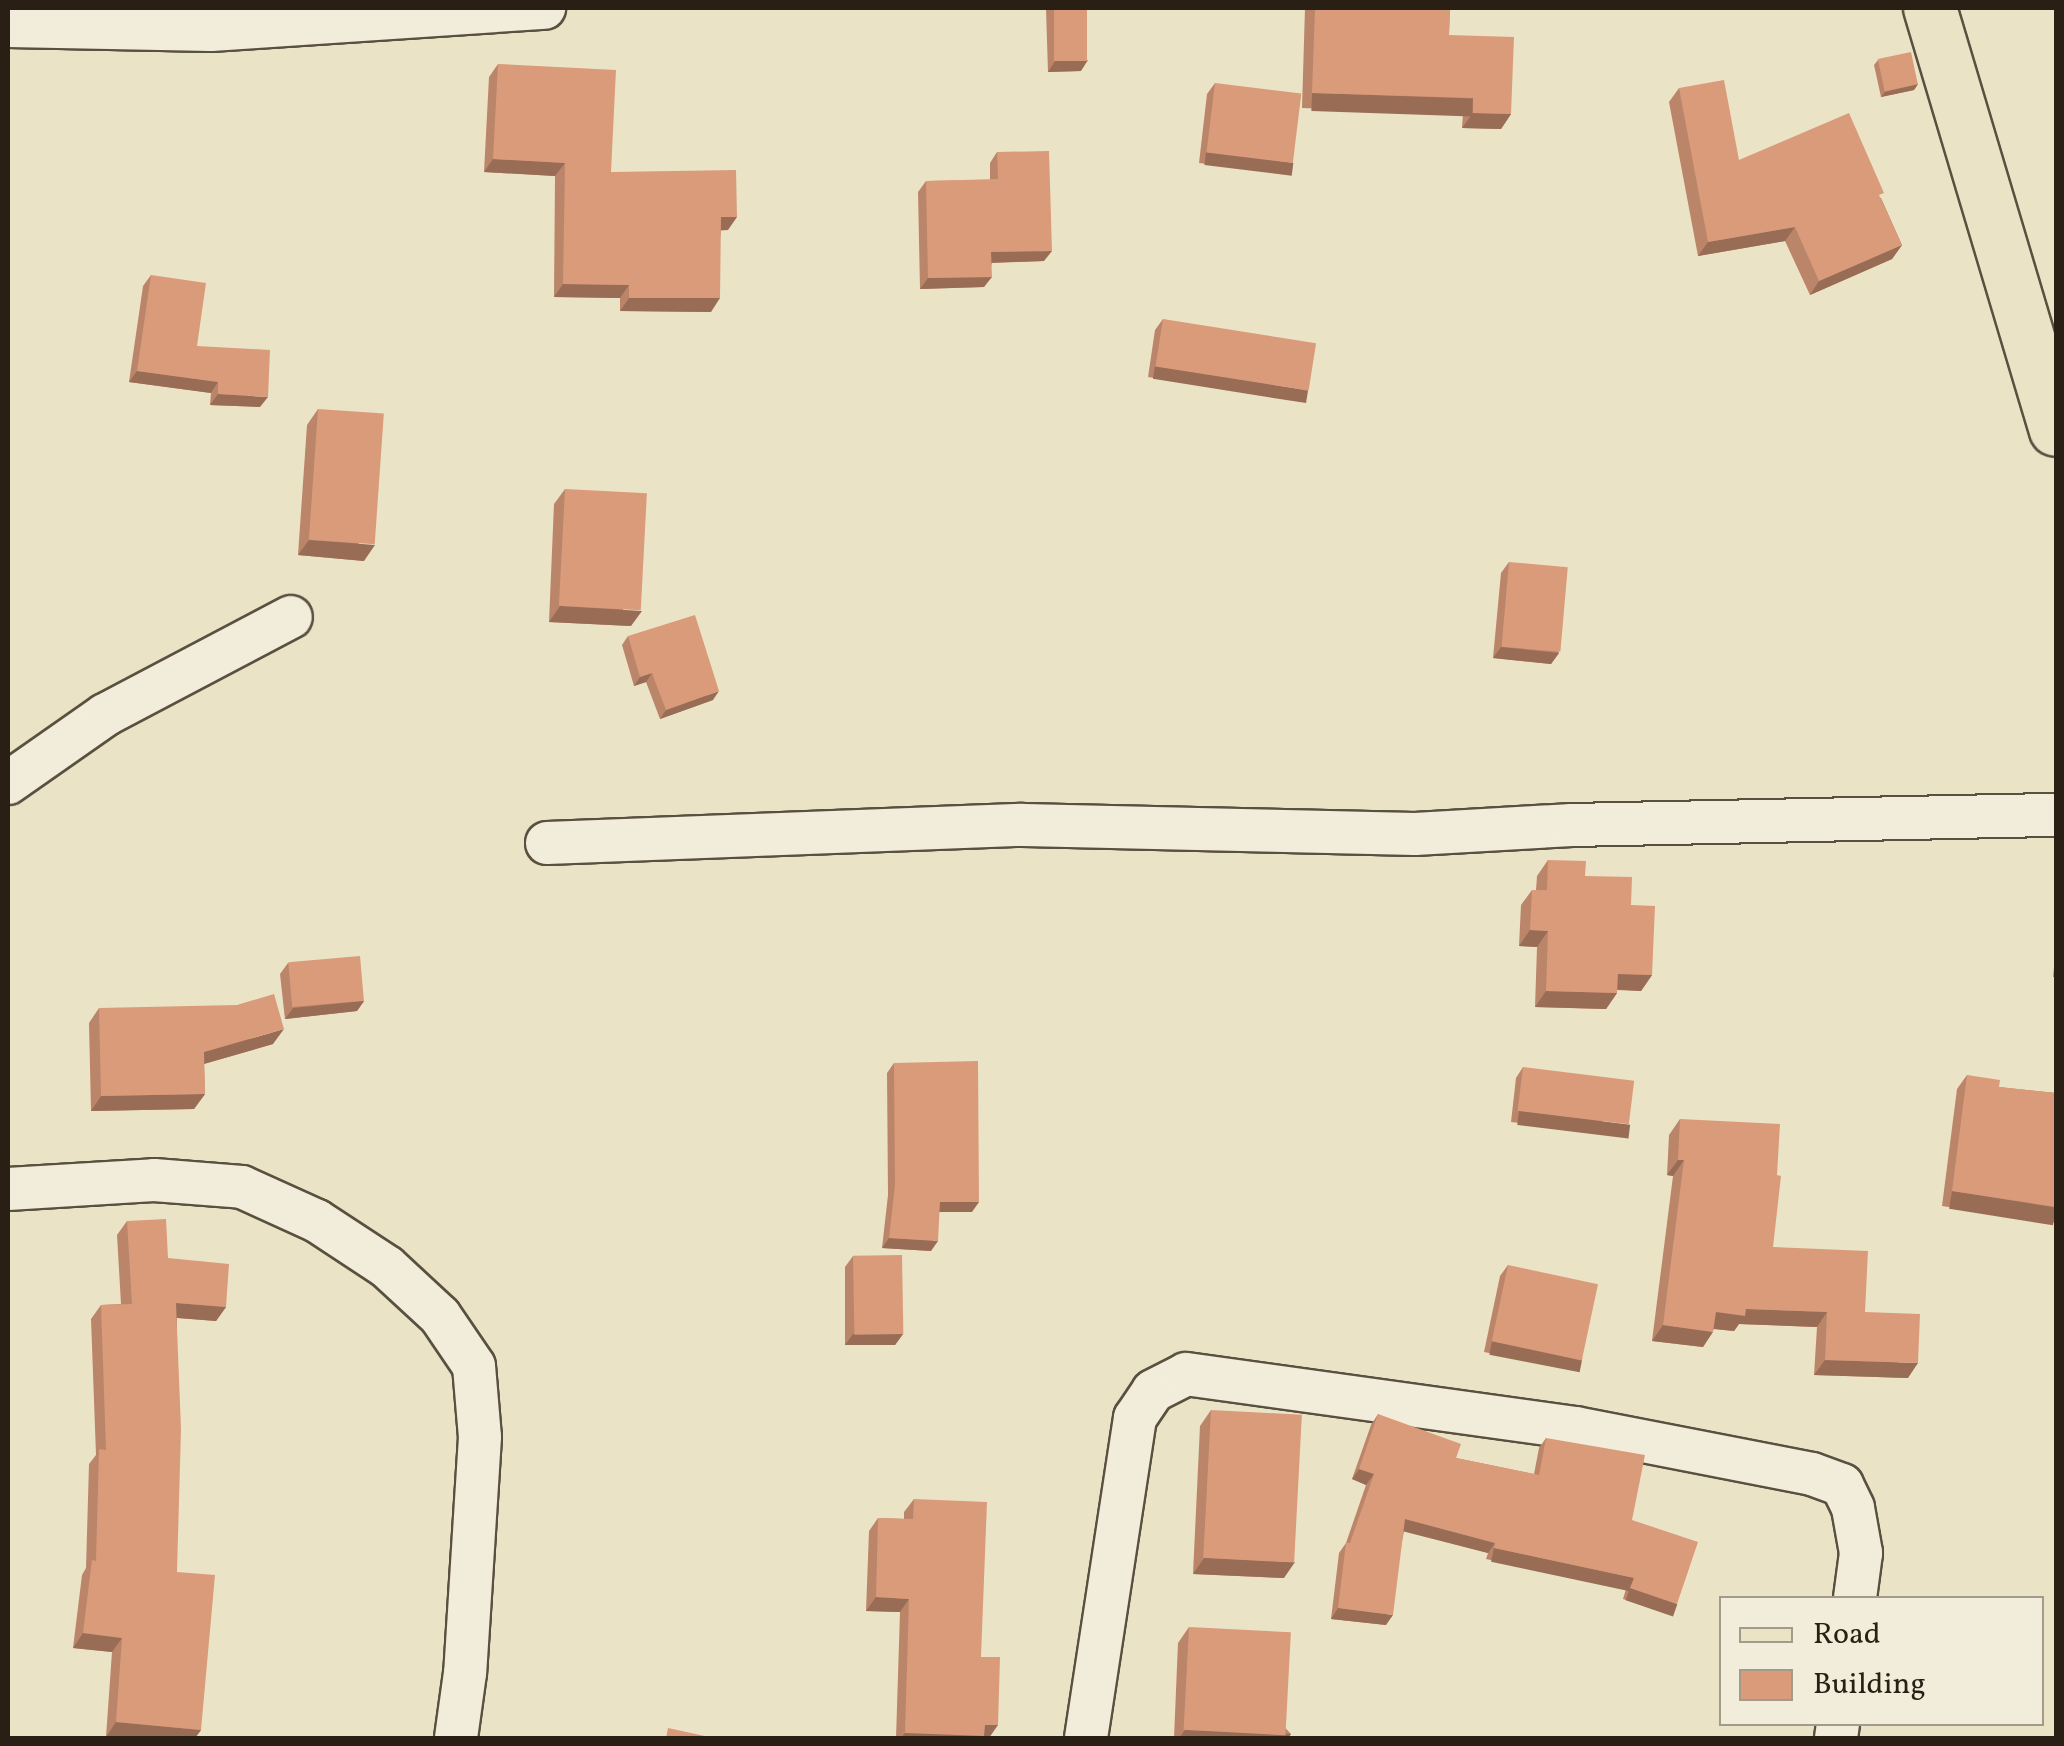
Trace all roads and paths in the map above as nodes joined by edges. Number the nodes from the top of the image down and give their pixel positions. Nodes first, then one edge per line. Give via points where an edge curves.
1 (544, 8) edge
2 (1930, 8) edge
3 (8, 26) edge
4 (2056, 430) edge
5 (291, 618) dead end
6 (8, 783) edge
7 (2056, 815) edge
8 (547, 843) dead end
9 (8, 1190) edge
10 (1854, 1596) edge
11 (456, 1738) edge
12 (1086, 1738) edge

1 - 3 street via 211,30
2 - 4 main road
5 - 6 street via 105,715
7 - 8 street via 1414,834 1022,826
9 - 11 street via 154,1180 242,1187 345,1240 440,1316 474,1366 480,1437
10 - 12 street via 1861,1553 1853,1508 1842,1484 1812,1474 1576,1428 1186,1374 1152,1391 1135,1418

